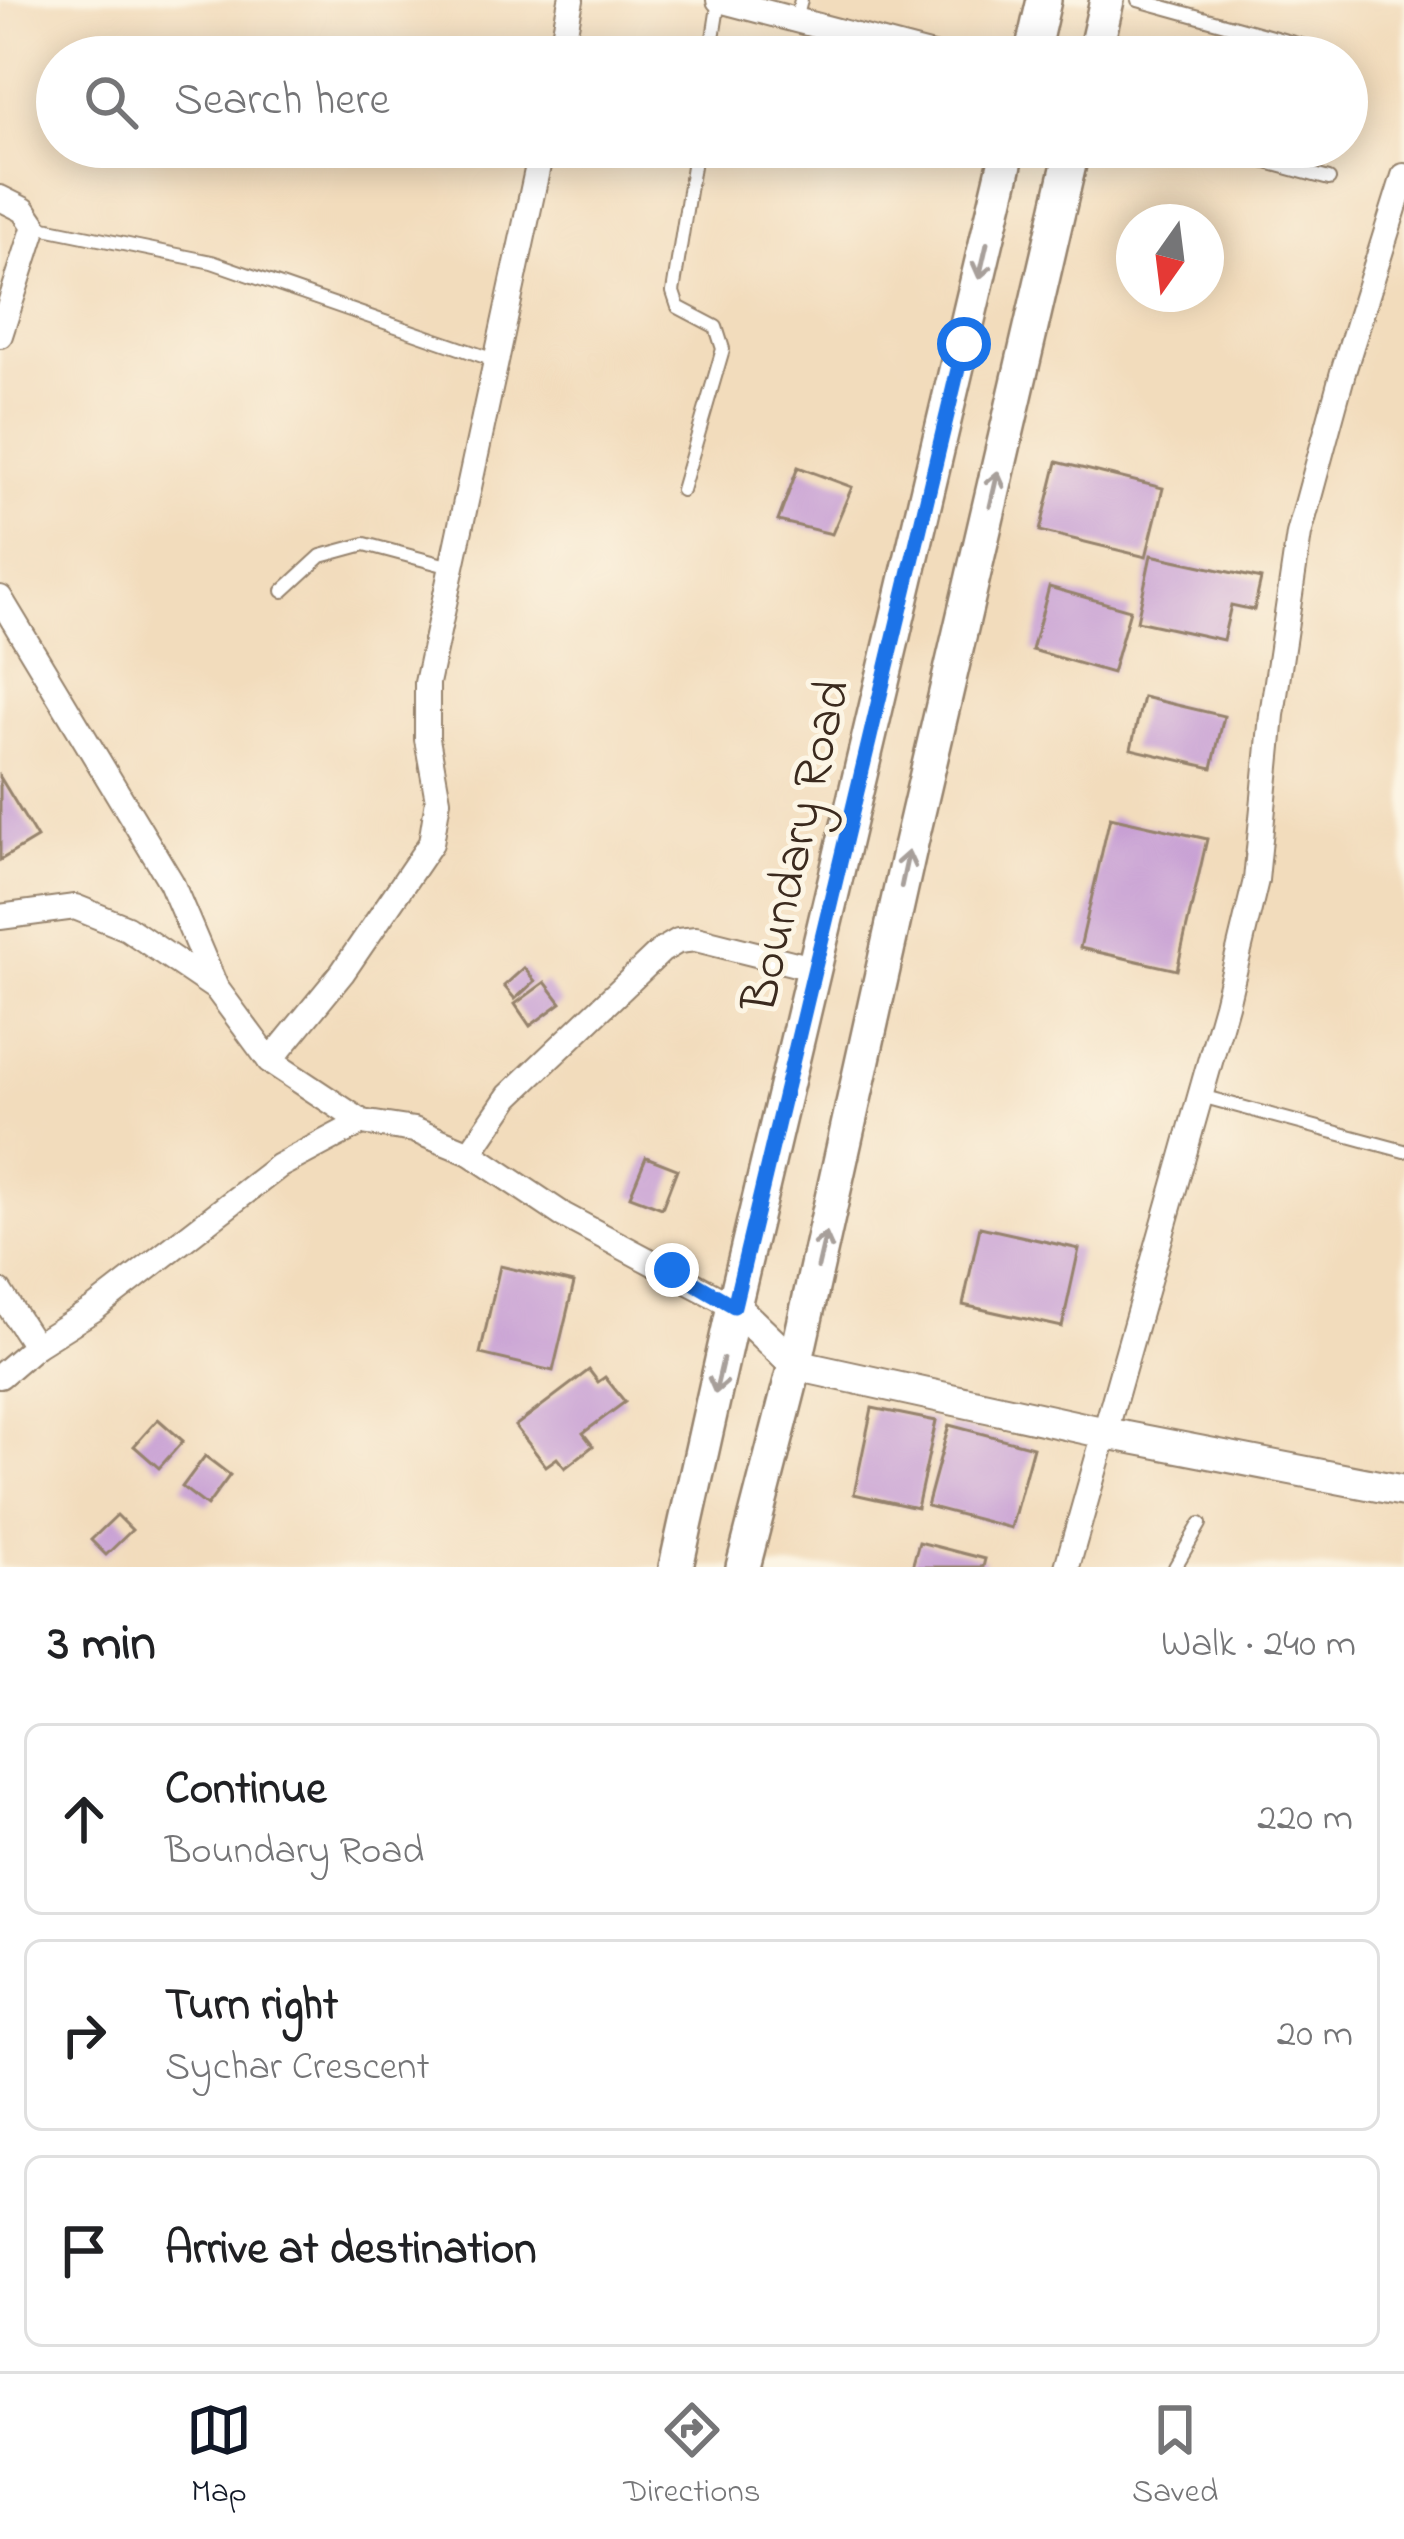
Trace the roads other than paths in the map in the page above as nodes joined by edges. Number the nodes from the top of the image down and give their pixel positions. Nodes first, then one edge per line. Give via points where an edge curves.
1 (571, 0) edge
2 (719, 0) edge
3 (1045, 0) edge
4 (1107, 0) edge
5 (1138, 0) edge
6 (799, 10) edge
7 (564, 36) edge
8 (713, 36) edge
9 (862, 36) edge
10 (1036, 36) edge
11 (1099, 36) edge
12 (1268, 36) edge
13 (538, 168) edge
14 (693, 168) edge
15 (1005, 168) edge
16 (1068, 168) edge
17 (1289, 168) edge
18 (1404, 176) edge
19 (1329, 179) dead end
20 (0, 198) edge
21 (35, 226) junction
22 (0, 335) edge
23 (499, 362) junction
24 (682, 490) dead end
25 (452, 567) junction
26 (283, 591) dead end
27 (0, 598) edge
28 (0, 917) edge
29 (816, 969) junction
30 (216, 988) junction
31 (270, 1061) junction
32 (1201, 1096) junction
33 (362, 1122) junction
34 (1404, 1151) edge
35 (470, 1153) junction
36 (0, 1292) edge
37 (734, 1306) junction
38 (35, 1346) junction
39 (795, 1365) junction
40 (0, 1376) edge
41 (1106, 1433) junction
42 (1404, 1491) edge
43 (1200, 1524) dead end
44 (676, 1567) edge
45 (743, 1567) edge
46 (1067, 1567) edge
47 (1175, 1567) edge

1 - 7 street
2 - 6 street
2 - 8 lane
3 - 10 main road
4 - 11 main road
5 - 12 lane
6 - 9 street
13 - 23 street
14 - 24 lane via 673,292 678,307 716,327 723,349
15 -> 29 main road, Boundary Road
39 -> 16 main road
17 - 19 lane
18 - 32 street via 1299,534 1256,880
20 - 21 street
21 - 22 street
21 - 23 lane via 212,262
23 - 25 street
25 - 26 lane via 365,544 321,556
25 - 31 street via 427,683 438,800 431,843
27 - 30 street via 171,882
28 - 30 street via 75,907 127,928
29 - 35 street via 678,941 509,1096
29 - 37 main road, Boundary Road
30 - 31 street
31 - 33 street
32 - 34 lane
32 - 41 street
33 - 35 street via 414,1130
33 - 38 street via 279,1166 94,1310
35 - 37 street via 563,1215
36 - 38 street
37 - 39 street
37 -> 44 main road, Boundary Road
38 - 40 street
39 - 41 street
39 - 45 main road
41 - 42 street
41 - 46 street
43 - 47 lane

